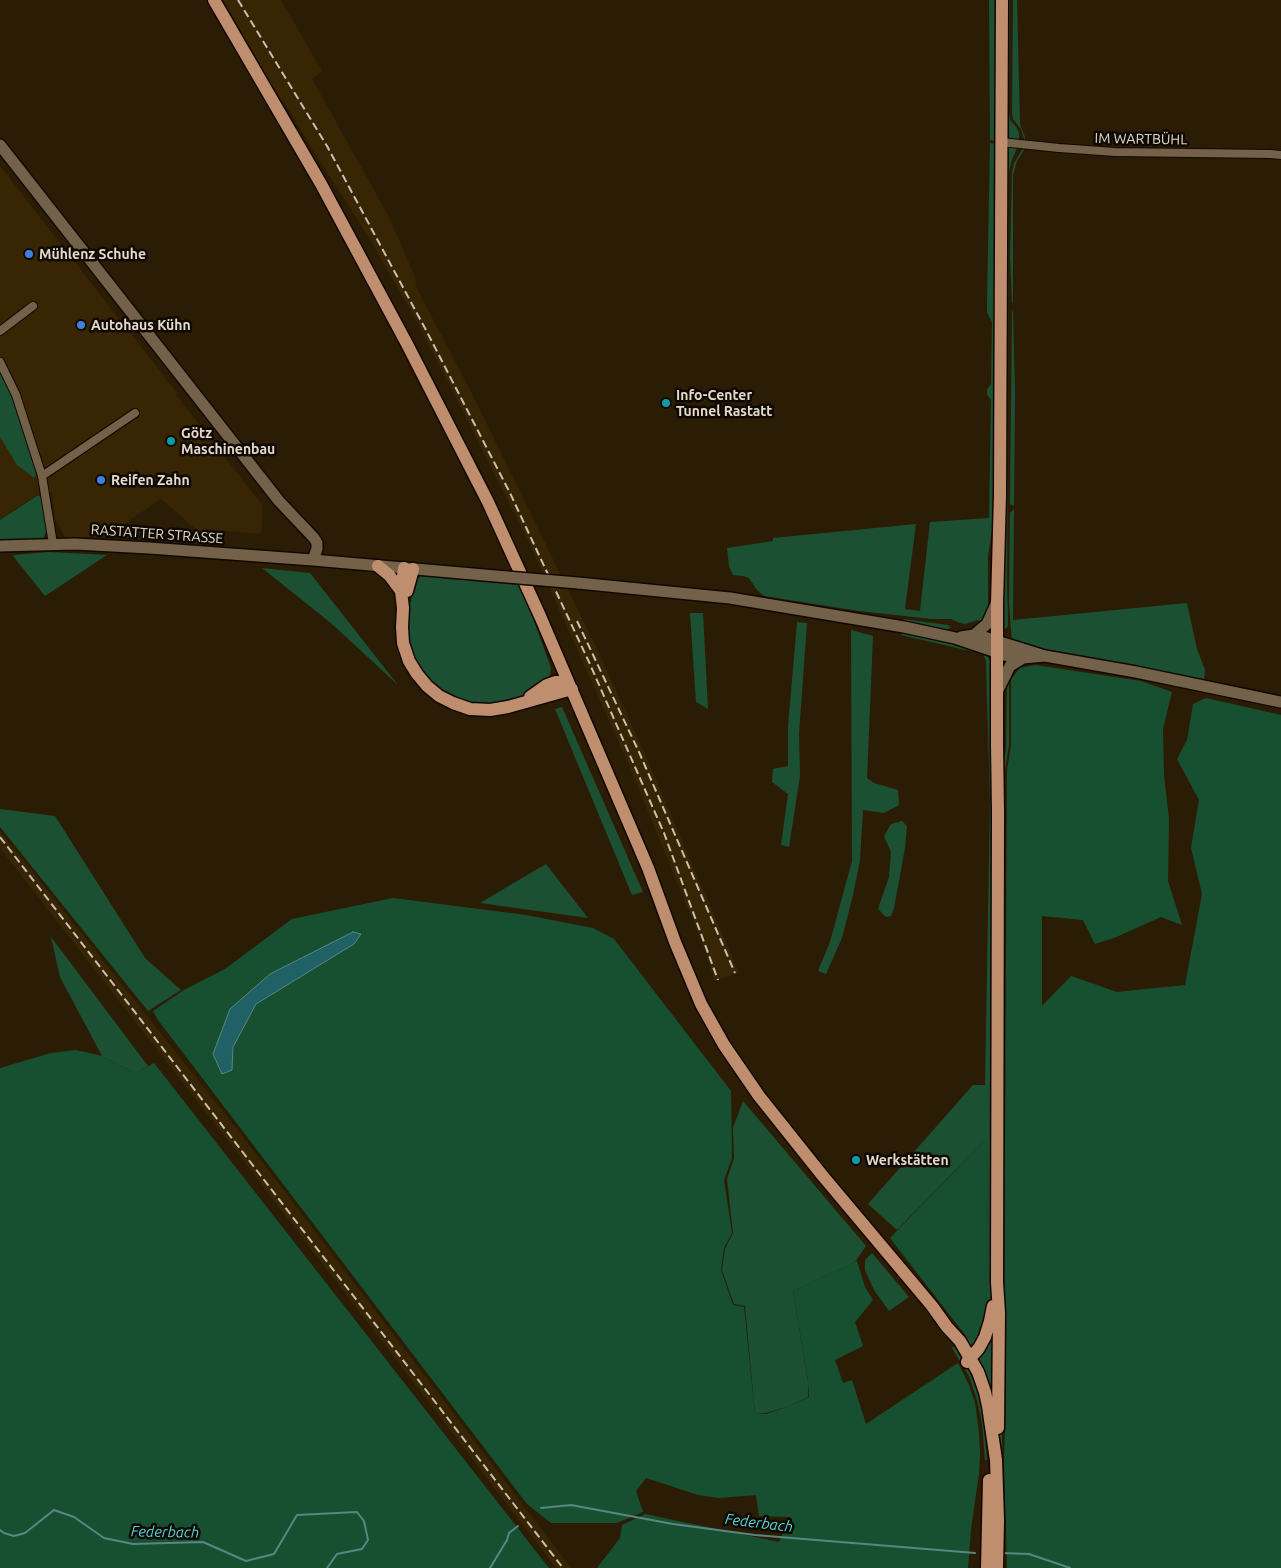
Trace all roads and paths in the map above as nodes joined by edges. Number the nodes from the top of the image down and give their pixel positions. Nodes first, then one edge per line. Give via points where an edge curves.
1 (214, 0) edge
2 (1002, 0) edge
3 (1001, 142) junction
4 (0, 145) edge
5 (1281, 155) edge
6 (33, 306) dead end
7 (0, 331) edge
8 (0, 362) edge
9 (135, 413) dead end
10 (42, 476) junction
11 (53, 544) junction
12 (0, 546) edge
13 (313, 560) junction
14 (378, 566) junction
15 (409, 568) junction
16 (401, 591) junction
17 (997, 602) junction
18 (403, 608) junction
19 (974, 635) junction
20 (955, 638) junction
21 (997, 647) junction
22 (557, 655) junction
23 (1045, 656) junction
24 (1023, 658) junction
25 (547, 685) junction
26 (570, 685) junction
27 (997, 692) junction
28 (524, 701) junction
29 (1281, 702) edge
30 (997, 1282) junction
31 (969, 1360) junction
32 (996, 1460) junction
33 (987, 1568) edge
34 (998, 1568) edge

1 - 22 main road via 321,184 407,344 488,502
2 - 3 main road
3 - 5 street, IM WARTBÜHL via 1115,152
3 - 17 main road
4 - 13 street via 279,501 309,534
6 - 7 street
8 - 10 street via 16,395
9 - 10 street
10 - 11 street
11 - 12 street, RASTATTER STRASSE
11 - 13 street, RASTATTER STRASSE
13 - 14 street, RASTATTER STRASSE
14 - 15 street, RASTATTER STRASSE
14 - 16 main road
15 - 16 main road
15 - 18 main road
15 - 20 street, RASTATTER STRASSE, bridge via 730,598
16 - 18 main road
17 - 19 street via 987,624
17 - 21 main road
18 - 28 main road via 403,643 409,661 438,696 470,709 490,710
19 - 20 street
19 - 21 street
20 - 21 street
21 - 23 street
21 - 24 street via 1008,656
21 - 27 main road
22 - 25 main road
22 - 26 main road
23 - 24 street
23 - 29 street
24 - 27 street via 1008,669
25 - 26 main road via 555,682
25 - 28 main road
26 - 28 main road
26 - 31 main road via 648,868 701,1004 724,1045 758,1096 960,1341
27 - 30 main road
30 - 31 main road via 988,1330
30 - 32 main road
31 - 32 main road via 978,1372 985,1392
31 - 33 main road via 984,1407 989,1451
32 - 34 main road

